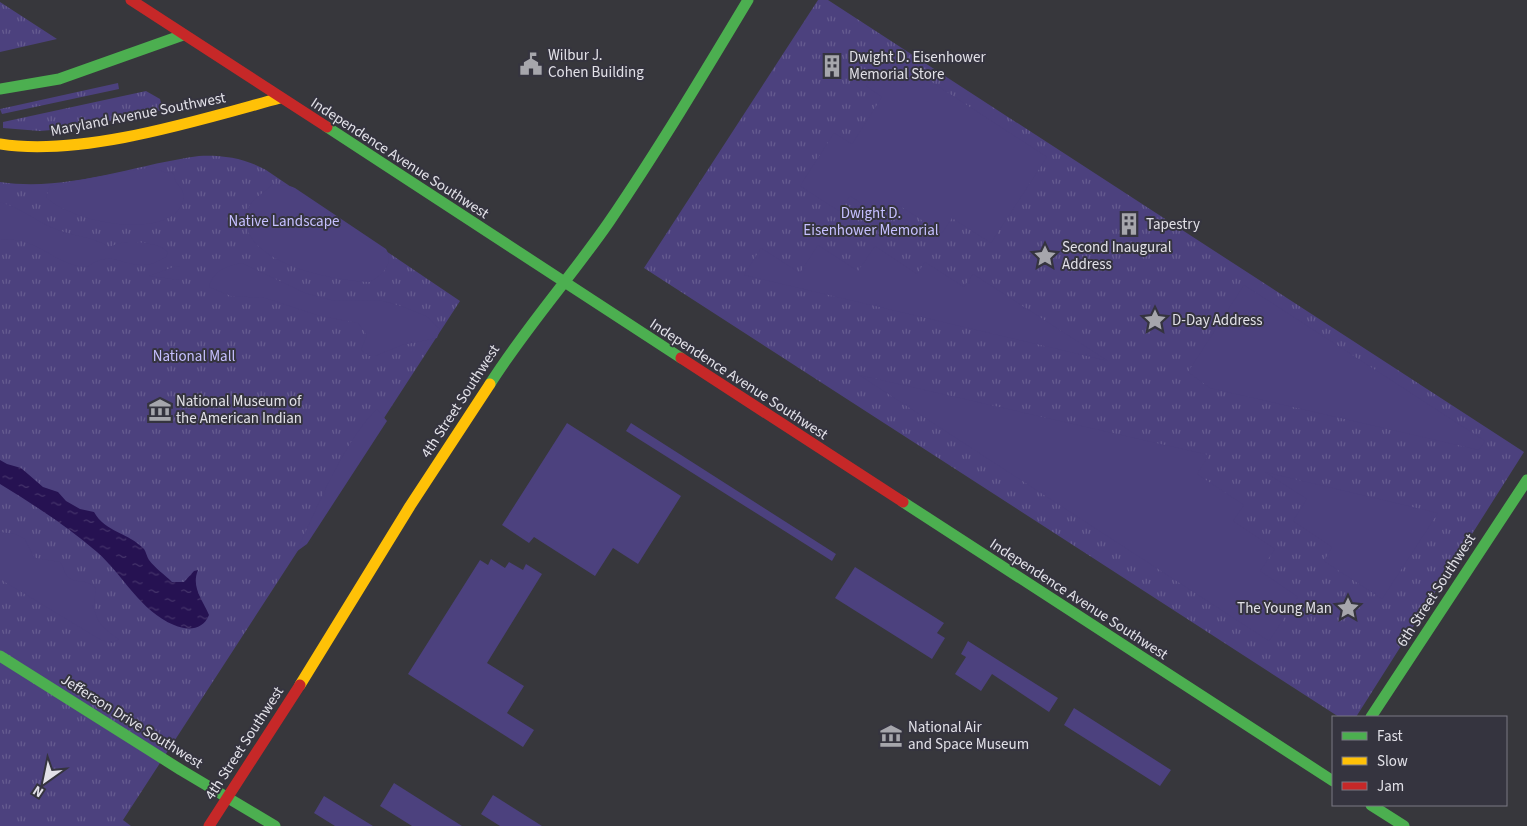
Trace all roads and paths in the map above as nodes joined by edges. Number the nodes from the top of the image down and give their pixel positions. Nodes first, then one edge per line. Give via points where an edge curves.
1 (131, 0) edge
2 (748, 0) edge
3 (183, 34) junction
4 (0, 89) edge
5 (280, 98) junction
6 (0, 144) edge
7 (563, 282) junction
8 (1527, 480) edge
9 (1523, 495) edge
10 (0, 656) edge
11 (1373, 716) edge
12 (1332, 778) edge
13 (226, 797) junction
14 (1373, 806) edge
15 (209, 826) edge
16 (275, 826) edge
17 (1404, 826) edge

1 - 3 main road, Independence Avenue Southwest
2 - 7 main road, 4th Street Southwest via 608,223
3 - 4 main road via 59,79
3 - 5 main road, Independence Avenue Southwest
5 - 6 main road, Maryland Avenue Southwest via 190,122 75,145 44,148
5 - 7 main road, Independence Avenue Southwest
7 - 12 main road, Independence Avenue Southwest
7 - 13 main road, 4th Street Southwest via 516,342 410,506 332,636
8 - 9 main road, 6th Street Southwest
9 - 11 main road, 6th Street Southwest
10 - 13 main road, Jefferson Drive Southwest
13 - 15 main road, 4th Street Southwest
13 - 16 main road, Jefferson Drive Southwest
14 - 17 main road

